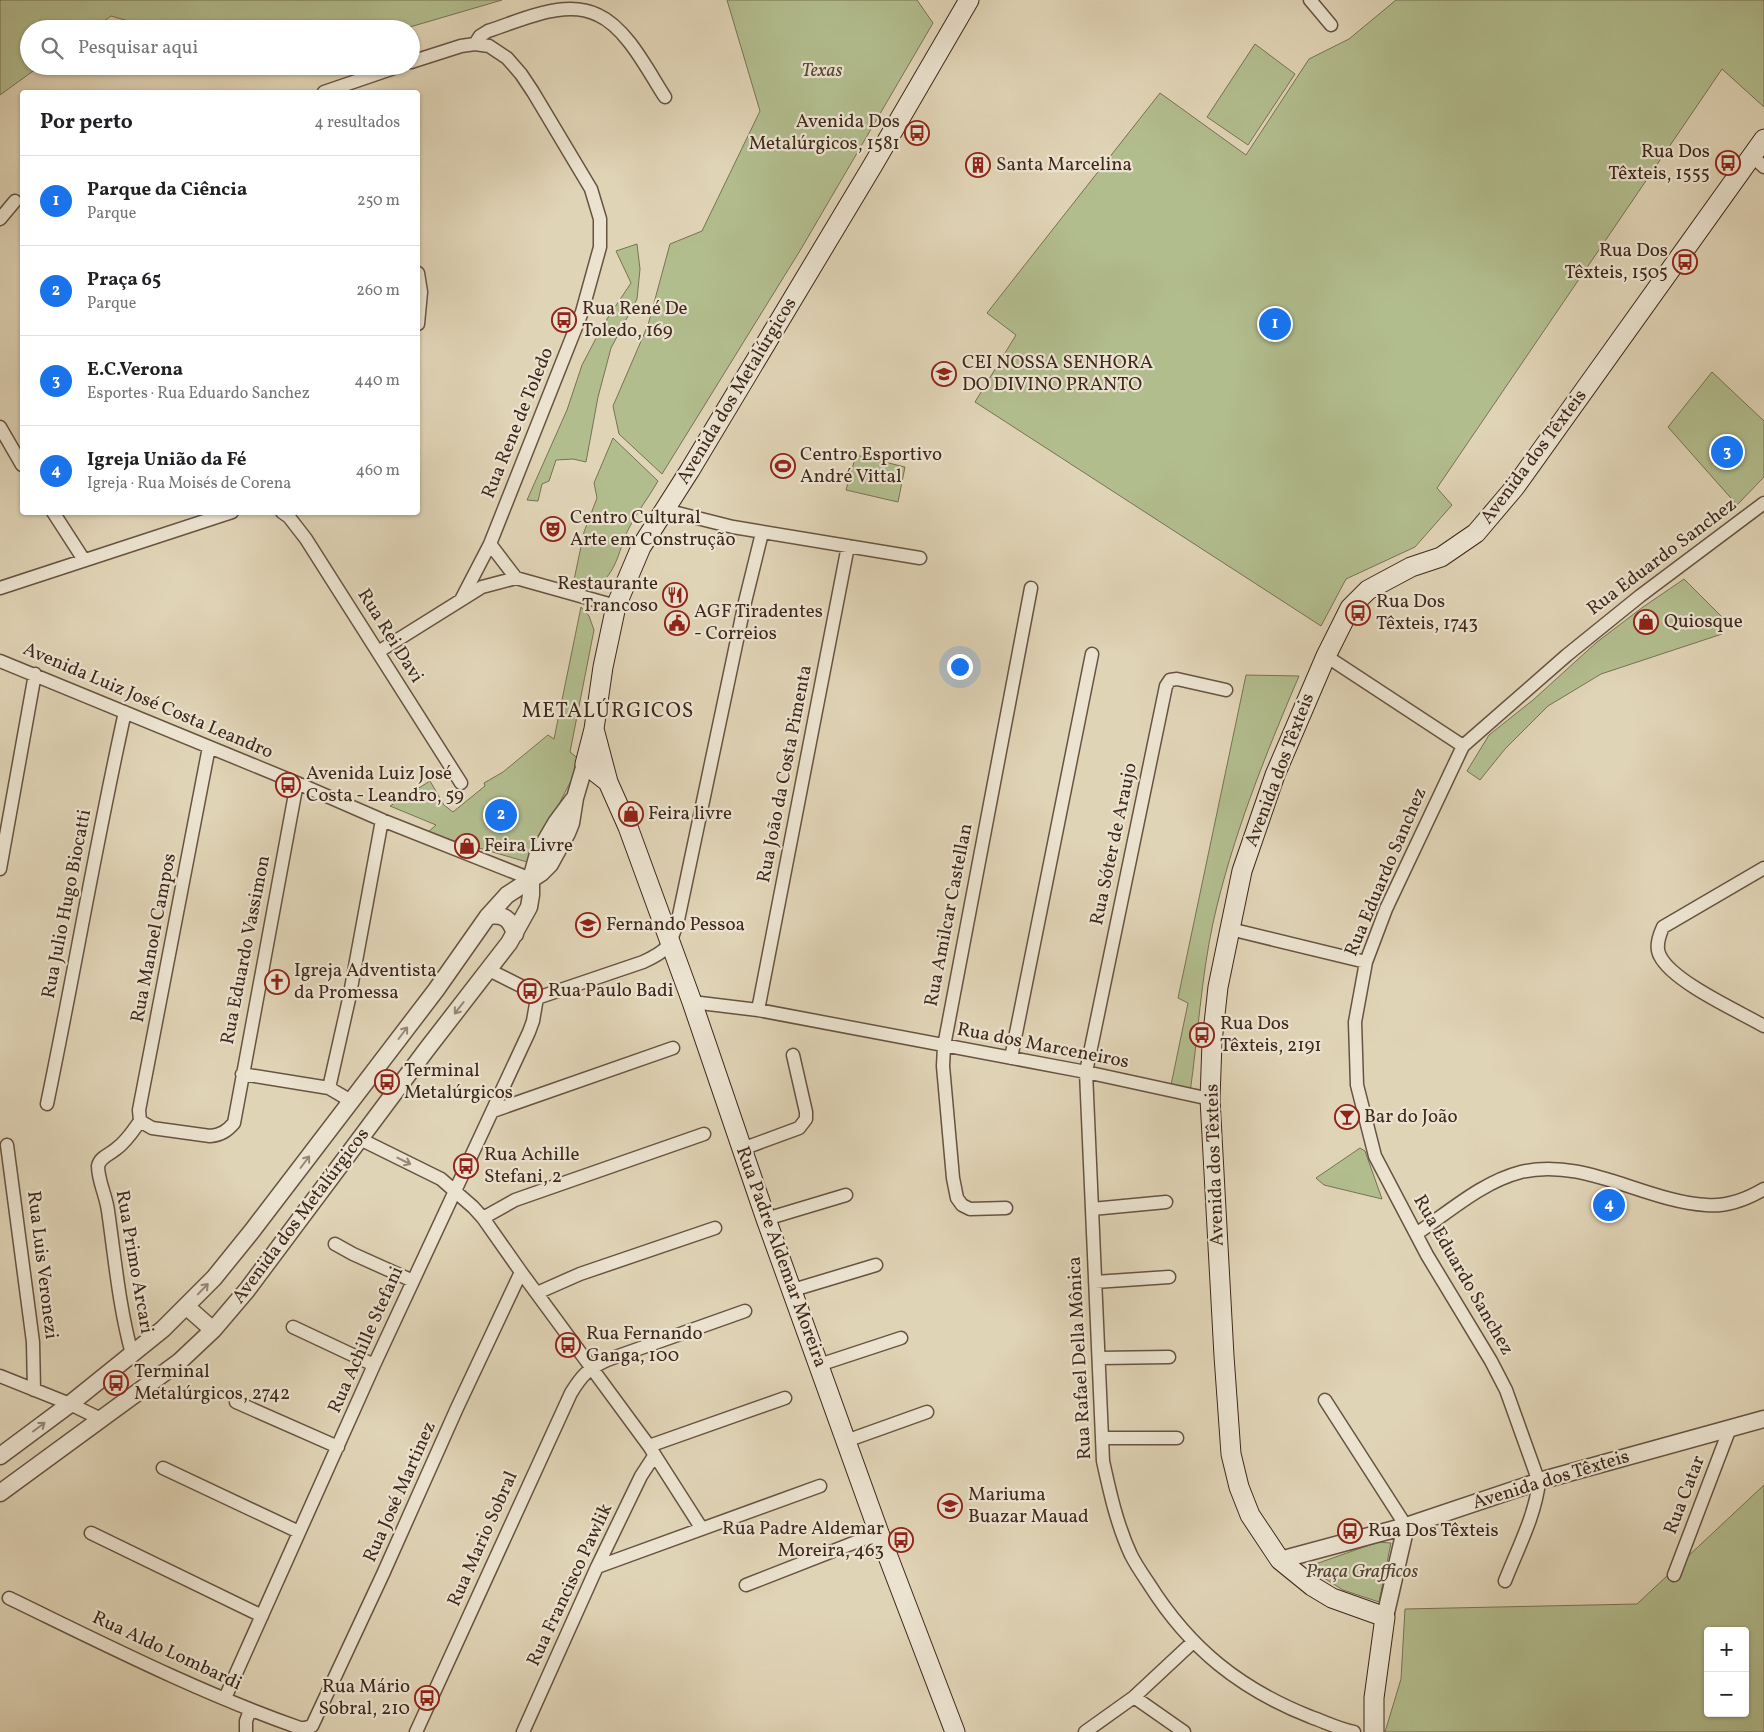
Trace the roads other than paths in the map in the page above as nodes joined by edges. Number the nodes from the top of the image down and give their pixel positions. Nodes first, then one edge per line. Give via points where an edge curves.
1 (969, 0) edge
2 (1310, 0) edge
3 (1331, 25) dead end
4 (475, 44) junction
5 (420, 59) edge
6 (374, 75) edge
7 (330, 90) edge
8 (665, 97) dead end
9 (1764, 139) edge
10 (1758, 161) edge
11 (19, 199) edge
12 (0, 205) edge
13 (0, 219) edge
14 (420, 286) edge
15 (420, 303) edge
16 (0, 427) edge
17 (20, 462) edge
18 (1764, 503) edge
19 (665, 510) junction
20 (55, 515) edge
21 (223, 515) edge
22 (286, 515) edge
23 (762, 532) junction
24 (490, 544) junction
25 (848, 546) junction
26 (920, 558) dead end
27 (84, 560) junction
28 (516, 578) junction
29 (0, 588) edge
30 (1031, 588) dead end
31 (462, 598) junction
32 (616, 606) junction
33 (378, 652) junction
34 (1092, 654) dead end
35 (1326, 656) junction
36 (0, 661) edge
37 (36, 674) junction
38 (1226, 690) dead end
39 (125, 712) junction
40 (594, 729) junction
41 (1462, 746) junction
42 (210, 747) junction
43 (585, 764) junction
44 (460, 782) dead end
45 (608, 782) junction
46 (296, 783) junction
47 (382, 820) junction
48 (1764, 868) edge
49 (0, 869) edge
50 (531, 879) junction
51 (488, 916) junction
52 (1230, 929) junction
53 (515, 934) junction
54 (670, 944) junction
55 (1366, 962) junction
56 (489, 970) junction
57 (537, 998) junction
58 (692, 1002) junction
59 (758, 1010) junction
60 (1764, 1026) edge
61 (944, 1046) junction
62 (673, 1048) dead end
63 (794, 1055) dead end
64 (1011, 1058) junction
65 (1086, 1072) junction
66 (242, 1074) junction
67 (330, 1088) junction
68 (1210, 1099) junction
69 (351, 1101) junction
70 (48, 1104) dead end
71 (493, 1111) junction
72 (140, 1121) junction
73 (704, 1134) dead end
74 (360, 1139) junction
75 (8, 1145) dead end
76 (742, 1149) junction
77 (1764, 1189) edge
78 (456, 1191) junction
79 (846, 1195) dead end
80 (1166, 1202) dead end
81 (1006, 1208) dead end
82 (1092, 1209) junction
83 (483, 1218) junction
84 (766, 1219) junction
85 (715, 1228) dead end
86 (1416, 1234) junction
87 (335, 1244) dead end
88 (876, 1265) dead end
89 (521, 1272) junction
90 (1169, 1277) dead end
91 (414, 1281) junction
92 (1095, 1282) junction
93 (793, 1290) junction
94 (536, 1294) junction
95 (187, 1307) junction
96 (745, 1311) dead end
97 (293, 1327) dead end
98 (213, 1330) junction
99 (901, 1338) dead end
100 (132, 1354) junction
101 (1169, 1357) dead end
102 (1099, 1358) junction
103 (819, 1365) junction
104 (374, 1366) junction
105 (592, 1368) junction
106 (0, 1376) edge
107 (34, 1390) junction
108 (785, 1398) dead end
109 (1325, 1400) dead end
110 (236, 1402) dead end
111 (70, 1404) junction
112 (927, 1412) dead end
113 (101, 1419) junction
114 (1764, 1419) edge
115 (1730, 1428) junction
116 (1102, 1438) junction
117 (1177, 1438) dead end
118 (846, 1441) junction
119 (338, 1448) junction
120 (651, 1451) junction
121 (0, 1456) edge
122 (163, 1468) dead end
123 (1539, 1482) junction
124 (820, 1486) dead end
125 (0, 1493) edge
126 (1406, 1526) junction
127 (702, 1529) junction
128 (299, 1532) junction
129 (91, 1533) dead end
130 (879, 1533) junction
131 (1280, 1560) junction
132 (597, 1567) junction
133 (1674, 1575) dead end
134 (1505, 1580) dead end
135 (746, 1585) dead end
136 (9, 1598) dead end
137 (262, 1616) junction
138 (1385, 1618) junction
139 (1193, 1642) junction
140 (1134, 1697) junction
141 (226, 1698) junction
142 (250, 1710) junction
143 (312, 1726) joint
144 (417, 1731) edge
145 (246, 1732) edge
146 (523, 1732) edge
147 (955, 1732) edge
148 (1085, 1732) edge
149 (1184, 1732) edge
150 (1354, 1732) edge
151 (1374, 1732) edge

1 - 19 main road, Avenida dos Metalúrgicos
2 - 3 street
4 - 5 street
4 - 8 street via 488,31 555,10 576,9 598,14 627,40
4 - 24 street, Rua Rene de Toledo via 489,46 507,58 521,74 591,189 600,219 600,247 582,312
6 - 7 street
9 - 10 main road, Avenida dos Têxteis
10 - 35 main road, Avenida dos Têxteis via 1515,487 1476,533 1441,557 1411,567 1368,590 1350,608
11 - 12 street
11 - 13 street
14 - 15 street
16 - 17 street
18 - 41 street, Rua Eduardo Sanchez via 1640,596
19 - 23 street
19 - 32 main road, Avenida dos Metalúrgicos via 641,547
20 - 27 street
21 - 27 street
22 - 33 street, Rua Rei Davi via 306,539
23 - 25 street
23 - 54 street via 678,920
24 - 28 street
24 - 31 street, Rua Rene de Toledo
25 - 26 street
25 - 59 street, Rua João da Costa Pimenta
27 - 29 street
28 - 31 street
28 - 32 street
30 - 61 street, Rua Amilcar Castellan
31 - 33 street
32 - 40 main road, Avenida dos Metalúrgicos
33 - 44 street, Rua Rei Davi
34 - 64 street
35 - 41 street
35 - 52 main road, Avenida dos Têxteis via 1275,775 1242,871
36 - 37 street, Avenida Luiz José Costa Leandro
37 - 39 street, Avenida Luiz José Costa Leandro
37 - 49 street
38 - 65 street, Rua Sóter de Araujo via 1178,678 1170,680 1166,686
39 - 42 street, Avenida Luiz José Costa Leandro
39 - 70 street, Rua Julio Hugo Biocatti via 100,824
40 - 43 main road, Avenida dos Metalúrgicos
40 - 45 main road, Rua Padre Aldemar Moreira
41 - 55 street, Rua Eduardo Sanchez via 1386,909
42 - 46 street, Avenida Luiz José Costa Leandro
42 - 72 street, Rua Manoel Campos via 139,1110
43 - 45 main road, Rua Padre Aldemar Moreira
43 - 50 street, Avenida dos Metalúrgicos via 574,798 538,854
45 - 54 main road, Rua Padre Aldemar Moreira via 628,827
46 - 47 street, Avenida Luiz José Costa Leandro
46 - 66 street, Rua Eduardo Vassimon
47 - 50 street, Avenida Luiz José Costa Leandro
47 - 67 street
48 - 60 street via 1664,927 1658,938 1659,955 1669,970
50 - 51 street, Avenida dos Metalúrgicos via 507,895
50 - 53 street, Avenida dos Metalúrgicos via 528,907
51 - 53 street via 506,918
69 -> 51 street, Avenida dos Metalúrgicos
52 - 55 street
52 - 68 main road, Avenida dos Têxteis via 1218,987
53 - 56 street, Avenida dos Metalúrgicos
54 - 57 street via 642,962
54 - 58 main road, Rua Padre Aldemar Moreira
55 - 86 street, Rua Eduardo Sanchez via 1355,1022 1357,1086 1376,1156
56 - 57 street
56 -> 74 street, Avenida dos Metalúrgicos
57 - 71 street, Rua Achille Stefani via 534,1021
58 - 59 street, Rua dos Marceneiros
58 - 76 main road, Rua Padre Aldemar Moreira
59 - 61 street, Rua dos Marceneiros
61 - 64 street, Rua dos Marceneiros
61 - 81 street, Rua Amilcar Castellan via 943,1066 957,1198 970,1209
62 - 71 street
63 - 76 street via 806,1119 799,1128
64 - 65 street, Rua dos Marceneiros
65 - 68 street, Rua dos Marceneiros
65 - 82 street, Rua Rafael Della Mônica
66 - 67 street
66 - 72 street, Rua Eduardo Vassimon via 234,1123 219,1135 152,1128
67 - 69 street
68 - 131 main road, Avenida dos Têxteis via 1231,1454 1250,1515
95 -> 69 street, Avenida dos Metalúrgicos via 252,1231
71 - 78 street, Rua Achille Stefani
72 - 100 street, Rua Primo Arcari via 122,1145 99,1161 118,1291
73 - 83 street via 515,1200
74 -> 78 street via 441,1179
74 - 98 street, Avenida dos Metalúrgicos
75 - 107 street, Rua Luis Veronezi via 33,1342
76 - 84 main road, Rua Padre Aldemar Moreira
77 - 86 street via 1735,1202 1707,1206 1661,1197 1570,1171 1541,1169 1499,1179
78 - 83 street
78 - 91 street, Rua Achille Stefani
79 - 84 street
80 - 82 street
82 - 92 street, Rua Rafael Della Mônica
83 - 89 street
84 - 93 main road, Rua Padre Aldemar Moreira
85 - 94 street via 580,1274
86 - 123 street, Rua Eduardo Sanchez via 1506,1390
87 - 91 street
88 - 93 street
89 - 94 street
89 - 143 street, Rua José Martinez
90 - 92 street
91 - 104 street, Rua Achille Stefani
92 - 102 street, Rua Rafael Della Mônica
93 - 103 main road, Rua Padre Aldemar Moreira
94 - 105 street
95 - 98 street
95 - 100 street, Avenida dos Metalúrgicos
96 - 105 street
97 - 104 street
98 - 113 street, Avenida dos Metalúrgicos via 179,1362
99 - 103 street
100 - 111 street, Avenida dos Metalúrgicos
101 - 102 street
102 - 116 street, Rua Rafael Della Mônica
103 - 118 main road, Rua Padre Aldemar Moreira
104 - 119 street, Rua Achille Stefani
105 - 120 street
105 - 144 street, Rua Mario Sobral via 581,1377 571,1393
106 - 107 street
107 - 111 street
108 - 120 street
109 - 126 street
110 - 119 street
111 - 113 street
121 -> 111 street, Avenida dos Metalúrgicos
112 - 118 street
113 - 125 street, Avenida dos Metalúrgicos
114 - 115 street, Avenida dos Têxteis
115 - 123 street, Avenida dos Têxteis
115 - 133 street, Rua Catar
116 - 117 street
116 - 139 street, Rua Rafael Della Mônica via 1103,1460 1114,1512 1131,1557 1162,1605
118 - 130 main road, Rua Padre Aldemar Moreira
119 - 128 street, Rua Achille Stefani
120 - 127 street
120 - 132 street, Rua Francisco Pawlik
122 - 128 street
123 - 126 street, Avenida dos Têxteis
123 - 134 street via 1532,1512
124 - 127 street
126 - 131 street, Avenida dos Têxteis
126 - 138 street
127 - 132 street
128 - 137 street, Rua Achille Stefani
129 - 137 street
130 - 135 street
130 - 147 main road, Rua Padre Aldemar Moreira
131 - 138 main road, Avenida dos Têxteis via 1332,1598
132 - 146 street, Rua Francisco Pawlik
136 - 141 street, Rua Aldo Lombardi via 143,1663
137 - 141 street, Rua Achille Stefani
138 - 151 main road via 1374,1698
139 - 140 street
139 - 150 street, Rua Rafael Della Mônica via 1218,1666 1246,1685 1293,1710
140 - 148 street
140 - 149 street
141 - 142 street, Rua Aldo Lombardi
142 - 143 street, Rua Aldo Lombardi via 300,1728
142 - 145 street

